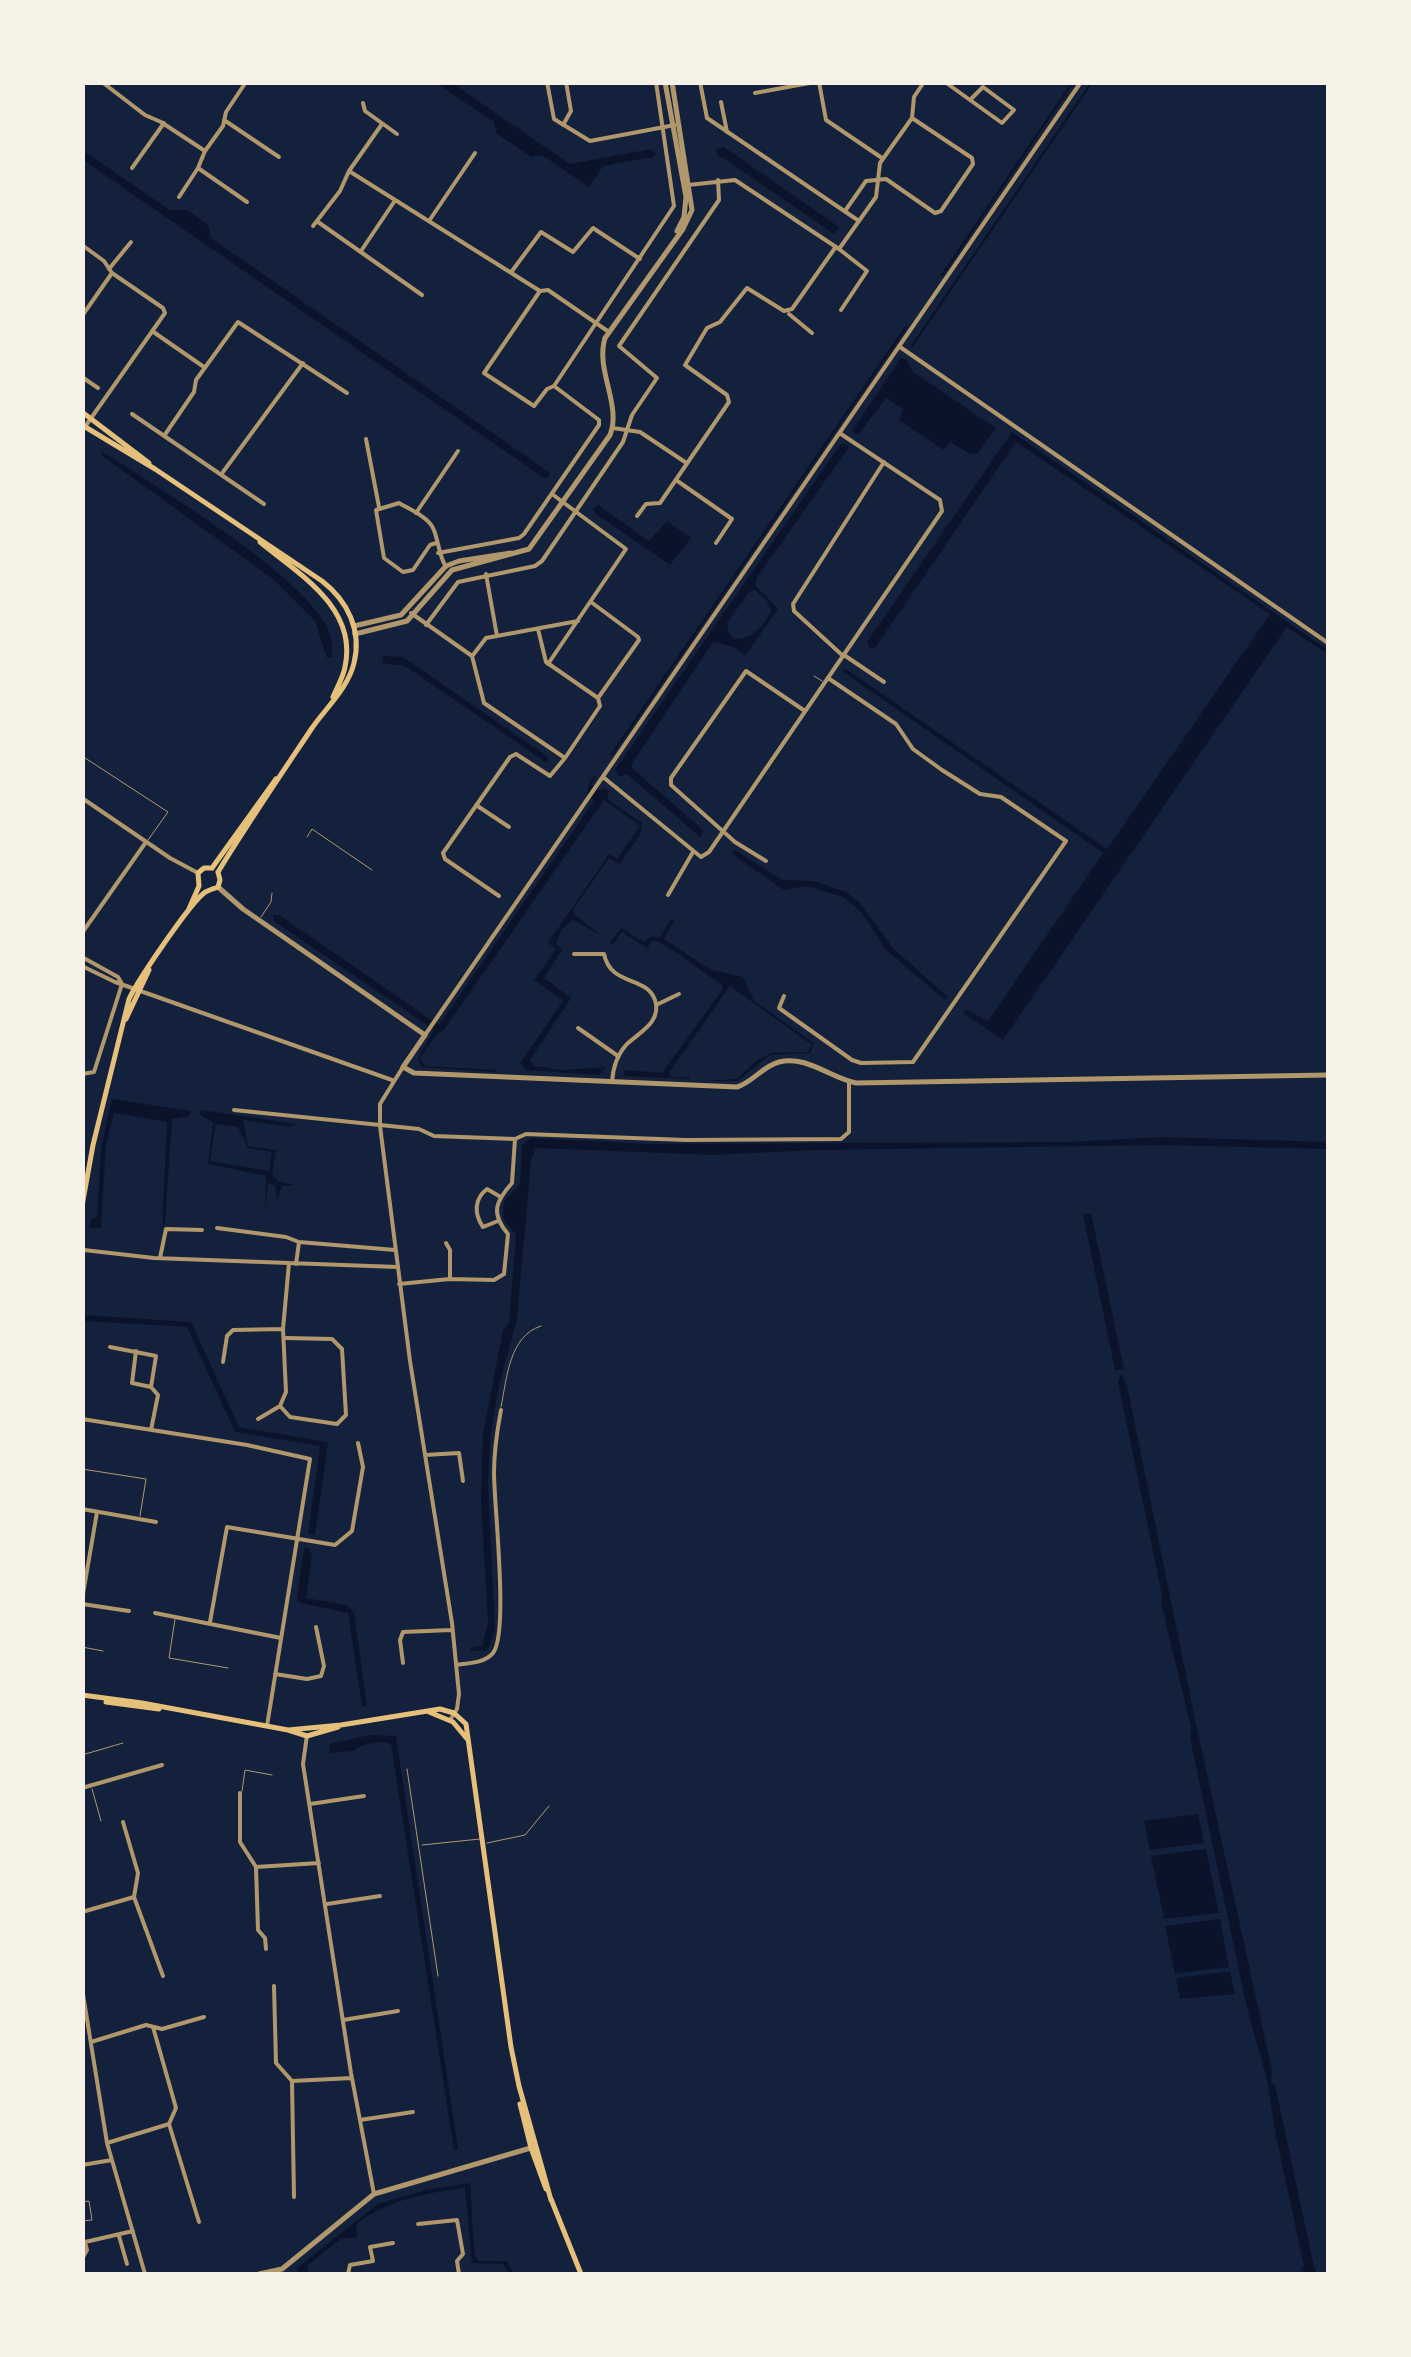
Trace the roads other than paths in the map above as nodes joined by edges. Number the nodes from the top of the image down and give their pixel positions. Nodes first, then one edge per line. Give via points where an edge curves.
1 (102, 82) edge
2 (246, 82) edge
3 (548, 82) edge
4 (566, 82) edge
5 (656, 82) edge
6 (668, 82) edge
7 (700, 82) edge
8 (773, 82) edge
9 (817, 82) edge
10 (924, 82) edge
11 (945, 82) edge
12 (1082, 82) edge
13 (775, 90) junction
14 (755, 94) dead end
15 (970, 100) junction
16 (721, 102) dead end
17 (363, 103) dead end
18 (912, 118) junction
19 (224, 120) junction
20 (164, 123) junction
21 (382, 124) junction
22 (563, 125) junction
23 (676, 125) junction
24 (664, 127) junction
25 (727, 132) junction
26 (397, 134) dead end
27 (205, 152) junction
28 (476, 153) dead end
29 (279, 157) dead end
30 (882, 159) junction
31 (132, 168) dead end
32 (198, 168) junction
33 (349, 171) junction
34 (878, 179) junction
35 (718, 180) junction
36 (687, 185) junction
37 (179, 197) dead end
38 (248, 202) dead end
39 (394, 202) junction
40 (845, 212) junction
41 (428, 221) junction
42 (859, 221) junction
43 (131, 242) dead end
44 (82, 246) edge
45 (837, 249) junction
46 (361, 251) junction
47 (640, 259) junction
48 (110, 271) junction
49 (512, 272) junction
50 (540, 291) junction
51 (422, 295) dead end
52 (841, 310) dead end
53 (788, 312) junction
54 (82, 316) edge
55 (596, 324) junction
56 (152, 331) junction
57 (608, 332) junction
58 (812, 332) dead end
59 (900, 346) junction
60 (303, 363) junction
61 (204, 367) junction
62 (82, 378) edge
63 (554, 386) junction
64 (98, 388) dead end
65 (348, 393) dead end
66 (82, 412) edge
67 (132, 414) dead end
68 (91, 418) junction
69 (83, 428) edge
70 (613, 428) junction
71 (628, 430) junction
72 (841, 434) junction
73 (164, 436) junction
74 (366, 439) dead end
75 (458, 451) dead end
76 (685, 462) junction
77 (884, 462) junction
78 (155, 468) junction
79 (222, 472) junction
80 (676, 480) junction
81 (552, 494) junction
82 (264, 504) dead end
83 (562, 504) junction
84 (378, 506) junction
85 (575, 512) junction
86 (416, 513) junction
87 (637, 516) dead end
88 (246, 531) junction
89 (436, 544) junction
90 (716, 544) dead end
91 (438, 553) junction
92 (448, 569) junction
93 (486, 574) junction
94 (591, 602) junction
95 (411, 613) junction
96 (578, 620) junction
97 (426, 625) junction
98 (538, 629) junction
99 (354, 630) junction
100 (344, 632) junction
101 (497, 636) junction
102 (1328, 644) edge
103 (844, 655) junction
104 (472, 656) junction
105 (548, 664) junction
106 (814, 676) dead end
107 (827, 680) junction
108 (884, 682) dead end
109 (332, 698) junction
110 (598, 698) junction
111 (805, 711) junction
112 (82, 756) edge
113 (565, 758) junction
114 (602, 777) junction
115 (85, 799) edge
116 (476, 805) junction
117 (82, 810) edge
118 (509, 828) dead end
119 (723, 831) junction
120 (308, 837) dead end
121 (146, 842) junction
122 (693, 852) junction
123 (766, 861) dead end
124 (215, 870) junction
125 (372, 870) dead end
126 (198, 874) junction
127 (199, 886) junction
128 (218, 887) junction
129 (206, 891) junction
130 (272, 892) dead end
131 (668, 895) dead end
132 (499, 896) dead end
133 (188, 911) junction
134 (259, 920) junction
135 (82, 933) edge
136 (574, 954) dead end
137 (82, 957) edge
138 (82, 966) edge
139 (122, 984) junction
140 (137, 989) junction
141 (679, 994) dead end
142 (784, 996) dead end
143 (656, 1005) junction
144 (578, 1028) dead end
145 (430, 1029) junction
146 (618, 1056) junction
147 (403, 1067) junction
148 (82, 1074) edge
149 (1328, 1075) edge
150 (393, 1082) junction
151 (612, 1082) junction
152 (849, 1082) junction
153 (234, 1110) dead end
154 (380, 1126) junction
155 (515, 1139) junction
156 (83, 1195) edge
157 (499, 1196) junction
158 (82, 1206) edge
159 (498, 1221) junction
160 (217, 1228) dead end
161 (202, 1230) dead end
162 (82, 1242) edge
163 (299, 1242) junction
164 (446, 1243) dead end
165 (395, 1250) junction
166 (83, 1252) edge
167 (160, 1258) junction
168 (292, 1264) junction
169 (397, 1267) junction
170 (450, 1279) junction
171 (400, 1284) junction
172 (542, 1326) dead end
173 (283, 1329) junction
174 (286, 1338) junction
175 (110, 1347) dead end
176 (136, 1351) junction
177 (223, 1362) dead end
178 (152, 1387) junction
179 (280, 1406) junction
180 (501, 1410) joint
181 (82, 1419) edge
182 (258, 1420) dead end
183 (151, 1430) junction
184 (358, 1443) dead end
185 (425, 1455) junction
186 (82, 1469) edge
187 (463, 1481) dead end
188 (82, 1510) edge
189 (97, 1512) junction
190 (139, 1519) junction
191 (156, 1522) dead end
192 (298, 1539) junction
193 (82, 1602) edge
194 (128, 1612) dead end
195 (154, 1612) dead end
196 (176, 1616) junction
197 (210, 1622) junction
198 (316, 1627) dead end
199 (451, 1630) junction
200 (282, 1638) junction
201 (82, 1648) edge
202 (102, 1651) dead end
203 (403, 1663) dead end
204 (456, 1665) junction
205 (228, 1668) dead end
206 (276, 1674) junction
207 (82, 1697) edge
208 (428, 1712) junction
209 (454, 1713) junction
210 (450, 1720) junction
211 (267, 1726) junction
212 (306, 1733) junction
213 (470, 1742) junction
214 (123, 1743) dead end
215 (82, 1755) edge
216 (162, 1765) dead end
217 (407, 1769) dead end
218 (272, 1774) dead end
219 (91, 1786) junction
220 (82, 1788) edge
221 (240, 1793) joint
222 (364, 1796) dead end
223 (310, 1804) junction
224 (549, 1806) dead end
225 (101, 1821) dead end
226 (123, 1822) dead end
227 (484, 1842) junction
228 (420, 1845) junction
229 (319, 1863) junction
230 (256, 1867) junction
231 (380, 1896) dead end
232 (134, 1897) junction
233 (327, 1904) junction
234 (82, 1912) edge
235 (266, 1949) dead end
236 (163, 1976) dead end
237 (438, 1976) dead end
238 (274, 1986) dead end
239 (82, 1988) edge
240 (83, 1999) edge
241 (398, 2011) dead end
242 (204, 2017) dead end
243 (343, 2020) junction
244 (153, 2027) junction
245 (91, 2042) junction
246 (352, 2078) junction
247 (292, 2081) junction
248 (414, 2112) dead end
249 (360, 2120) junction
250 (169, 2124) junction
251 (107, 2143) junction
252 (534, 2147) junction
253 (112, 2160) junction
254 (82, 2165) edge
255 (374, 2194) junction
256 (294, 2197) dead end
257 (82, 2202) edge
258 (82, 2222) edge
259 (199, 2222) dead end
260 (418, 2224) dead end
261 (132, 2231) junction
262 (118, 2236) junction
263 (393, 2244) dead end
264 (82, 2260) edge
265 (127, 2264) dead end
266 (283, 2272) edge
267 (145, 2274) edge
268 (259, 2274) edge
269 (348, 2274) edge
270 (460, 2274) edge
271 (581, 2274) edge

1 - 20 street
2 - 19 street
3 - 22 street via 554,119
4 - 22 street via 572,111
5 - 24 street
6 - 23 street
7 - 25 street via 707,118
8 - 13 street
9 - 13 street
9 - 30 street via 826,120
10 - 18 street
11 - 15 street
12 - 59 street
13 - 14 street
15 - 15 street via 984,87 1014,110 1002,123
16 - 25 street
17 - 21 street
18 - 30 street
18 - 34 street via 973,164 935,213
19 - 27 street
19 - 29 street
20 - 27 street
20 - 31 street
21 - 26 street
21 - 33 street
22 - 24 street via 590,141
23 - 24 street
23 - 36 street
24 - 47 street via 674,206
25 - 40 street
27 - 32 street
28 - 41 street
30 - 34 street
32 - 37 street
32 - 38 street
33 - 39 street
33 - 46 street via 316,224
34 - 40 street via 866,181
34 - 42 street via 876,197
35 - 36 street
35 - 45 street via 735,180
35 - 71 street via 719,200 619,346 657,378
36 - 57 street via 692,210
39 - 41 street
39 - 46 street
40 - 42 street
41 - 49 street
42 - 45 street
43 - 48 street
44 - 48 street
45 - 52 street via 867,270
45 - 53 street
46 - 51 street
47 - 49 street via 593,228 573,252 540,232
47 - 55 street
48 - 54 street
48 - 56 street via 164,308
49 - 50 street
50 - 55 street
50 - 63 street via 484,372 534,406
53 - 58 street
53 - 76 street via 747,288 707,328 686,364 729,402
55 - 57 street
55 - 63 street
56 - 61 street
56 - 68 street
57 - 70 street via 602,358
59 - 72 street
59 - 102 street
60 - 61 street via 238,322
60 - 65 street
60 - 79 street
61 - 73 street
62 - 64 street
63 - 81 street via 600,422
66 - 68 main road
67 - 73 street
68 - 69 street
68 - 78 main road
69 - 78 main road
70 - 71 street
70 - 83 street
71 - 76 street
71 - 85 street
72 - 77 street
72 - 114 street
73 - 79 street
74 - 84 street
75 - 86 street
76 - 80 street
77 - 103 street via 793,604
77 - 103 street via 943,505
78 - 88 main road
79 - 82 street
80 - 87 street via 660,503 649,502
80 - 90 street via 732,519
81 - 83 street
81 - 91 street via 518,538
83 - 85 street
83 - 92 street via 534,544 519,553 459,561
84 - 86 street via 400,503
84 - 89 street via 384,558 403,572
85 - 93 street via 535,566
85 - 94 street via 626,549
86 - 89 street via 432,524
88 - 99 main road via 332,589
88 - 100 main road via 316,588
89 - 91 street
91 - 92 street
92 - 95 street
93 - 97 street via 455,584
93 - 101 street
94 - 96 street
94 - 110 street via 638,637
95 - 97 street
95 - 99 street via 390,627
96 - 98 street
96 - 105 street
97 - 104 street
98 - 101 street
98 - 105 street
99 - 100 main road
99 - 109 main road via 352,669
100 - 109 main road via 345,668
101 - 104 street via 486,638
103 - 107 street
103 - 108 street
104 - 113 street via 484,703
105 - 110 street
106 - 107 lane
107 - 111 street
107 - 142 street via 896,724 913,749 942,770 980,794 1002,798 1066,842 913,1062 852,1060 779,1008
109 - 124 main road
110 - 113 street via 600,706
111 - 119 street
111 - 119 street via 746,671 691,748 671,784
112 - 121 lane via 168,812
113 - 116 street via 550,776 513,754
114 - 122 street
114 - 145 street
115 - 117 street
115 - 121 street
116 - 118 street
116 - 132 street via 443,857
119 - 122 street via 705,856
119 - 123 street
120 - 125 lane via 312,830
121 - 126 street
121 - 135 street
122 - 131 street
124 - 126 main road
124 - 128 main road
126 - 127 main road
127 - 129 main road
127 - 133 main road
128 - 129 main road
128 - 134 street
129 - 133 main road
130 - 134 lane
133 - 140 main road
134 - 145 street
136 - 143 street via 604,954 612,971 648,990
137 - 139 street
138 - 139 street
139 - 140 street
139 - 148 street via 92,1074
140 - 150 street
140 - 156 main road
141 - 143 street
143 - 146 street via 651,1023
144 - 146 street
145 - 147 street
146 - 151 street
147 - 150 street
147 - 151 street via 414,1073
149 - 152 street
150 - 154 street via 379,1107
151 - 152 street via 737,1087 784,1061 816,1066
152 - 155 street via 849,1132 840,1139
153 - 154 street
154 - 155 street
154 - 165 street
155 - 157 street via 512,1183
156 - 158 main road
157 - 159 street
157 - 159 street via 486,1189 476,1204 483,1227
159 - 170 street via 508,1234 504,1274 494,1280
160 - 163 street
161 - 167 street via 166,1230
162 - 166 main road
163 - 165 street
163 - 168 street
164 - 170 street
165 - 169 street
166 - 167 street
167 - 168 street
168 - 169 street
168 - 173 street
169 - 171 street
170 - 171 street
171 - 185 street
172 - 180 lane via 516,1349
173 - 174 street
173 - 177 street via 233,1330
174 - 179 street via 287,1386
174 - 179 street via 332,1339 342,1348 346,1415 337,1424 290,1417
175 - 176 street
176 - 178 street via 156,1356
176 - 178 street via 132,1384
178 - 183 street via 158,1395
179 - 182 street
180 - 204 street via 494,1469 496,1648 480,1661
181 - 183 street
183 - 192 street via 308,1456
184 - 192 street via 362,1467 352,1532 336,1545
185 - 187 street via 458,1452
185 - 199 street
186 - 190 lane via 146,1479
188 - 189 street
189 - 190 street
189 - 193 street
190 - 191 street
192 - 197 street via 227,1527
192 - 200 street
193 - 194 street
195 - 196 street
196 - 197 street
196 - 205 lane via 168,1658
197 - 200 street
198 - 206 street via 321,1676
199 - 203 street via 403,1632
199 - 204 street
200 - 206 street
201 - 202 lane
204 - 209 street
206 - 211 street
207 - 211 main road
208 - 209 main road
208 - 210 main road
208 - 212 main road
209 - 210 street
209 - 213 main road via 466,1724
210 - 213 main road
211 - 212 main road
212 - 223 street
213 - 227 main road
214 - 215 lane
216 - 219 street
217 - 228 lane
218 - 221 lane via 245,1770
219 - 220 street
219 - 225 lane
221 - 230 street via 240,1842
222 - 223 street
223 - 229 street
224 - 227 lane via 525,1835
226 - 232 street via 138,1873
227 - 228 lane
227 - 252 main road
228 - 237 lane
229 - 230 street
229 - 233 street
230 - 235 street via 258,1930
231 - 233 street
232 - 234 street
232 - 236 street
233 - 243 street
238 - 247 street via 276,2063
239 - 240 street
240 - 245 street
241 - 243 street
242 - 244 street
243 - 246 street
244 - 245 street
244 - 250 street via 176,2108
245 - 251 street
246 - 247 street
246 - 249 street
247 - 256 street
248 - 249 street
249 - 255 street
250 - 251 street
250 - 259 street
251 - 253 street
252 - 255 street
252 - 271 main road
253 - 254 street
253 - 261 street
255 - 266 street
257 - 258 lane via 89,2201 92,2220
260 - 270 street via 457,2220
261 - 262 street
261 - 267 street
262 - 264 street via 85,2242
262 - 265 street
263 - 269 street via 370,2247 372,2261 350,2265
266 - 268 street

